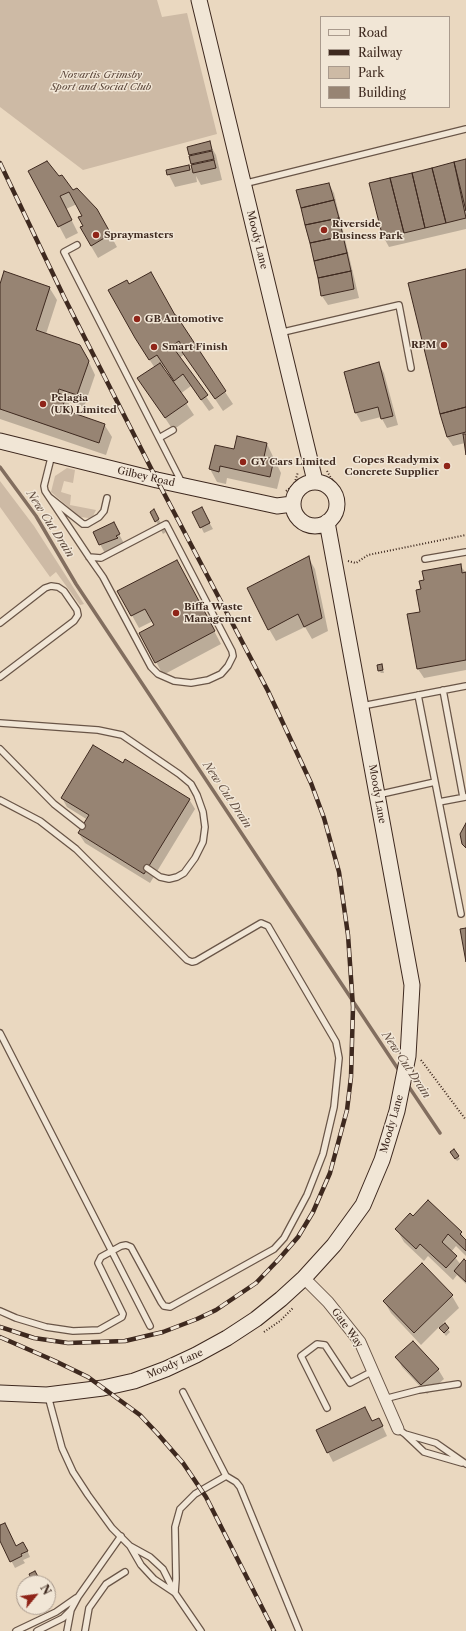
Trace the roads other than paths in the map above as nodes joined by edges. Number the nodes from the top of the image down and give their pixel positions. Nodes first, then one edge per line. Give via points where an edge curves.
1 (199, 0) edge
2 (466, 129) edge
3 (243, 184) junction
4 (77, 245) dead end
5 (279, 333) junction
6 (411, 368) dead end
7 (173, 430) dead end
8 (159, 438) junction
9 (0, 441) edge
10 (52, 454) junction
11 (315, 481) junction
12 (179, 485) junction
13 (49, 497) junction
14 (107, 498) dead end
15 (292, 504) junction
16 (328, 522) junction
17 (466, 552) edge
18 (89, 557) junction
19 (425, 559) dead end
20 (0, 623) edge
21 (0, 677) edge
22 (466, 686) edge
23 (443, 690) junction
24 (418, 695) junction
25 (361, 706) junction
26 (0, 723) edge
27 (0, 749) edge
28 (435, 782) junction
29 (377, 795) junction
30 (465, 797) edge
31 (0, 800) edge
32 (439, 802) junction
33 (82, 826) dead end
34 (147, 868) dead end
35 (466, 902) edge
36 (459, 903) junction
37 (461, 914) dead end
38 (0, 1032) edge
39 (112, 1251) junction
40 (304, 1278) junction
41 (0, 1311) edge
42 (150, 1326) dead end
43 (373, 1371) junction
44 (458, 1384) dead end
45 (183, 1392) dead end
46 (0, 1393) edge
47 (47, 1395) junction
48 (384, 1399) junction
49 (327, 1408) dead end
50 (402, 1431) junction
51 (226, 1476) junction
52 (121, 1536) junction
53 (130, 1546) junction
54 (125, 1572) dead end
55 (175, 1593) junction
56 (78, 1597) junction
57 (71, 1610) junction
58 (16, 1631) edge
59 (37, 1631) edge
60 (67, 1631) edge
61 (85, 1631) edge
62 (201, 1631) edge
63 (299, 1631) edge

1 - 3 street, Moody Lane
2 - 3 lane
3 - 5 street, Moody Lane
4 - 8 lane via 64,252
5 - 6 lane via 399,305
5 - 11 street, Moody Lane
7 - 8 lane
8 - 12 lane via 180,479
9 - 10 street, Gilbey Road
10 - 12 street, Gilbey Road
10 - 13 lane via 44,486
11 - 15 street via 298,488
11 - 16 street via 329,486 335,493 335,514
12 - 15 street, Gilbey Road via 277,506
13 - 14 lane via 83,524 99,517 104,511
13 - 18 lane
15 - 16 street via 297,518 303,523 320,526
16 - 25 street, Moody Lane
17 - 19 lane
18 - 18 lane via 103,577 151,667 158,674 174,681 192,683 221,674 228,666 233,656 232,651 166,524 101,558
20 - 21 lane via 51,586 58,587 64,592 78,615 74,621
22 - 23 lane
23 - 24 lane
23 - 30 lane
24 - 25 lane
24 - 28 lane
25 - 29 street, Moody Lane
26 - 34 lane via 98,730 122,735 191,784 203,812 205,827 195,858 177,878 160,877
27 - 33 lane via 54,804
28 - 29 lane
28 - 32 lane
29 - 40 street, Moody Lane via 412,985 410,1063 382,1160 363,1205
30 - 32 lane
31 - 39 lane via 40,821 76,850 187,960 196,961 261,923 268,926 336,1042 339,1058 334,1107 322,1154 307,1194 284,1238 274,1249 170,1307 164,1306 161,1302 131,1247 126,1245
32 - 36 lane
35 - 36 lane
36 - 37 lane
38 - 39 lane
39 - 41 lane via 101,1257 98,1264 123,1314 99,1330 73,1331 46,1326
39 - 42 lane
40 - 43 street, Gate Way via 328,1302 360,1342
40 - 47 street, Moody Lane via 256,1319 196,1355 134,1380 104,1388
43 - 48 street, Gate Way
43 - 49 lane via 350,1383 326,1345 317,1344 301,1356
44 - 48 lane
45 - 51 lane
46 - 47 street, Moody Lane
47 - 52 lane via 62,1448 73,1472 100,1513
48 - 50 street, Gate Way
50 - 50 lane via 436,1443 466,1464 424,1452
51 - 55 lane via 195,1494 180,1508 175,1527
51 - 63 lane via 240,1487
52 - 53 lane
52 - 56 lane
53 - 55 lane via 141,1565 154,1579
53 - 55 lane via 150,1557 163,1569
54 - 61 lane via 106,1584 89,1608
55 - 62 lane
56 - 57 lane
56 - 58 lane via 61,1609
57 - 59 lane via 62,1618
57 - 60 lane

